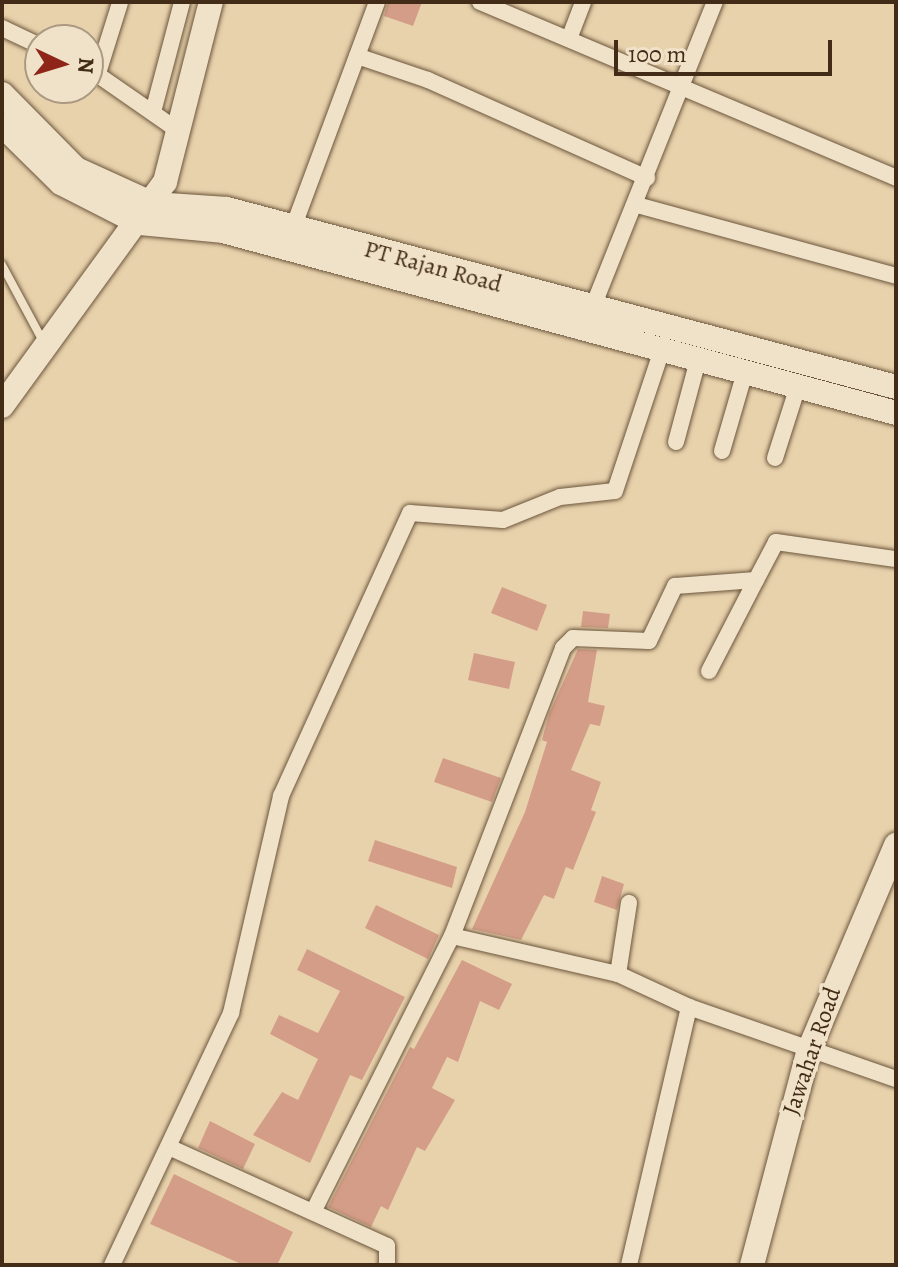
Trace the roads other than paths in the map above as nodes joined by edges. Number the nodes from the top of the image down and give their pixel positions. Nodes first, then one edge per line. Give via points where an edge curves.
1 (182, 2) edge
2 (211, 2) edge
3 (377, 2) edge
4 (480, 2) edge
5 (583, 2) edge
6 (715, 2) edge
7 (120, 3) edge
8 (2, 28) edge
9 (24, 38) edge
10 (569, 39) junction
11 (104, 43) edge
12 (357, 56) junction
13 (104, 78) edge
14 (682, 87) junction
15 (2, 94) edge
16 (153, 112) junction
17 (2, 125) edge
18 (180, 132) junction
19 (647, 178) junction
20 (896, 178) edge
21 (637, 205) junction
22 (146, 214) junction
23 (293, 228) junction
24 (2, 265) edge
25 (400, 268) junction
26 (896, 276) edge
27 (589, 318) junction
28 (47, 348) junction
29 (662, 350) junction
30 (698, 360) junction
31 (745, 372) junction
32 (798, 386) junction
33 (896, 387) edge
34 (2, 406) edge
35 (896, 413) edge
36 (676, 442) dead end
37 (722, 451) dead end
38 (775, 458) dead end
39 (896, 559) edge
40 (756, 580) junction
41 (709, 671) dead end
42 (896, 845) edge
43 (629, 903) dead end
44 (452, 936) junction
45 (618, 974) junction
46 (689, 1007) junction
47 (809, 1050) junction
48 (896, 1079) edge
49 (171, 1148) junction
50 (313, 1212) junction
51 (112, 1265) edge
52 (387, 1265) edge
53 (629, 1265) edge
54 (752, 1265) edge

1 - 16 street
2 - 18 main road
3 - 12 street
4 - 10 street
5 - 10 street
6 - 14 street
7 - 11 street
8 - 9 street
10 - 14 street
12 - 19 street via 428,80
12 - 23 street
13 - 16 street
14 - 19 street
14 - 20 street
15 - 22 main road, PT Rajan Road via 76,169
16 - 18 street
17 - 22 main road, PT Rajan Road via 61,183
18 - 22 main road
19 - 21 street
21 - 26 street
21 - 27 street
22 - 23 main road, PT Rajan Road via 227,209
22 - 25 main road, PT Rajan Road
22 - 28 main road
23 - 25 main road, PT Rajan Road
24 - 28 lane
25 - 27 main road, PT Rajan Road
27 - 29 main road, PT Rajan Road
27 - 33 main road, PT Rajan Road
28 - 34 main road
29 - 30 main road, PT Rajan Road
29 - 49 street via 615,491 560,497 503,520 410,513 281,796 231,1013
30 - 31 main road, PT Rajan Road
30 - 36 street
31 - 32 main road, PT Rajan Road
31 - 37 street
32 - 35 main road, PT Rajan Road
32 - 38 street
39 - 40 street via 776,542
40 - 41 street
40 - 44 street via 675,586 649,641 573,638 563,648
42 - 47 main road, Jawahar Road
43 - 45 street
44 - 45 street
44 - 50 street
45 - 46 street
46 - 47 street
46 - 53 street
47 - 48 street
47 - 54 main road, Jawahar Road via 767,1190
49 - 50 street
49 - 51 street
50 - 52 street via 387,1246

